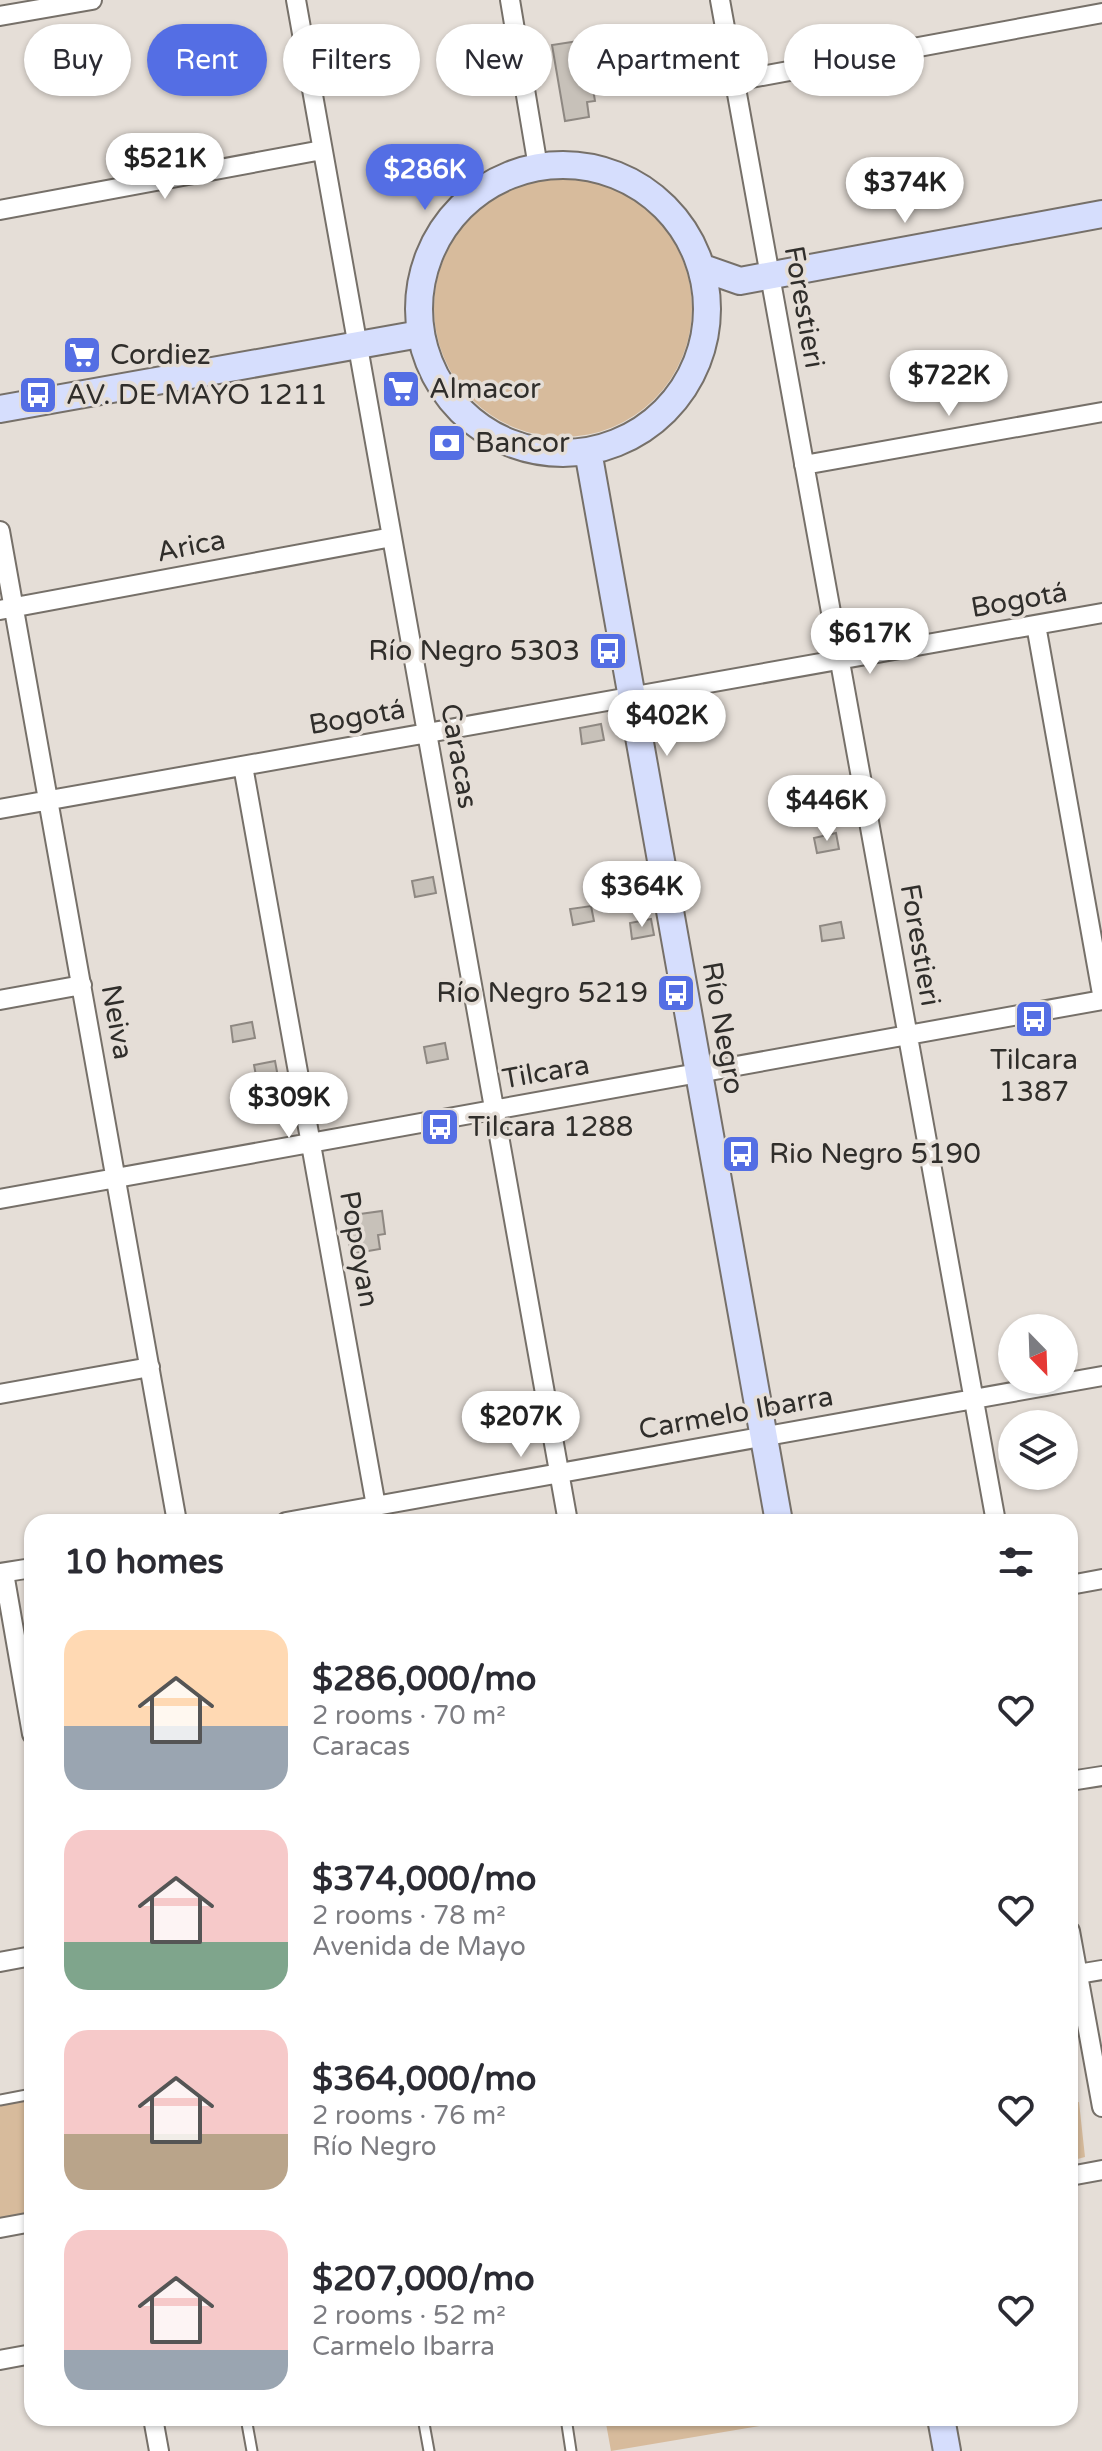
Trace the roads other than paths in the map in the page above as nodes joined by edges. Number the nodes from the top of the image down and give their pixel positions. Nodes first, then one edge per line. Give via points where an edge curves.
1 (92, 0) edge
2 (296, 0) edge
3 (510, 0) edge
4 (720, 0) edge
5 (1102, 13) edge
6 (0, 16) edge
7 (724, 24) edge
8 (768, 75) edge
9 (738, 96) edge
10 (322, 150) junction
11 (538, 167) junction
12 (0, 210) edge
13 (1102, 214) edge
14 (703, 268) junction
15 (770, 276) junction
16 (420, 334) junction
17 (357, 345) junction
18 (0, 409) edge
19 (1102, 412) edge
20 (588, 451) junction
21 (804, 465) junction
22 (0, 531) edge
23 (392, 537) junction
24 (7, 609) edge
25 (1102, 613) edge
26 (1036, 625) junction
27 (840, 660) junction
28 (631, 698) junction
29 (426, 734) junction
30 (243, 766) junction
31 (48, 800) junction
32 (0, 809) edge
33 (82, 985) junction
34 (1102, 994) edge
35 (0, 1000) edge
36 (1102, 1000) edge
37 (908, 1034) junction
38 (698, 1073) junction
39 (494, 1110) junction
40 (311, 1143) junction
41 (116, 1179) junction
42 (0, 1199) edge
43 (150, 1367) junction
44 (1102, 1376) edge
45 (0, 1394) edge
46 (974, 1399) junction
47 (764, 1437) junction
48 (559, 1473) junction
49 (376, 1506) junction
50 (176, 1514) edge
51 (342, 1514) edge
52 (567, 1514) edge
53 (778, 1514) edge
54 (995, 1514) edge
55 (24, 1569) edge
56 (2, 1573) edge
57 (1102, 1579) edge
58 (1078, 1584) edge
59 (24, 1691) edge
60 (1102, 1776) edge
61 (1078, 1780) edge
62 (24, 1958) edge
63 (0, 1962) edge
64 (1102, 1970) edge
65 (1078, 1974) joint
66 (24, 2096) edge
67 (0, 2100) edge
68 (1102, 2107) edge
69 (1102, 2170) edge
70 (1078, 2174) edge
71 (24, 2224) edge
72 (0, 2228) edge
73 (24, 2356) edge
74 (0, 2360) edge
75 (154, 2426) edge
76 (247, 2426) edge
77 (424, 2426) edge
78 (567, 2426) edge
79 (942, 2426) edge
80 (159, 2451) edge
81 (252, 2451) edge
82 (429, 2451) edge
83 (571, 2451) edge
84 (947, 2451) edge

1 - 6 street
2 - 10 street, Caracas
3 - 11 street
4 - 7 street, Forestieri
5 - 8 street
9 - 15 street, Forestieri
10 - 12 street
10 - 17 street, Caracas
11 - 14 main road via 574,165 612,173 647,191 676,217
11 - 16 main road via 505,177 454,215 424,270
13 - 15 main road
14 - 15 main road via 740,281
14 - 20 main road via 707,325 698,362 679,396 653,423
15 - 21 street, Forestieri
16 - 17 main road
16 - 20 main road via 451,400 477,426 510,443 545,452
17 - 18 main road
17 - 23 street, Caracas
19 - 21 street
20 - 28 main road, Río Negro
21 - 27 street, Forestieri
22 - 24 street, Neiva
23 - 24 street, Arica
23 - 29 street, Caracas
24 - 31 street, Neiva
25 - 26 street, Bogotá
26 - 27 street, Bogotá
26 - 34 street
27 - 28 street, Bogotá
27 - 37 street, Forestieri
28 - 29 street, Bogotá
28 - 38 main road, Río Negro
29 - 30 street, Bogotá
29 - 39 street, Caracas
30 - 31 street, Bogotá
30 - 40 street, Popoyan
31 - 32 street, Bogotá
31 - 33 street, Neiva
33 - 35 street
33 - 41 street, Neiva
36 - 37 street, Tilcara
37 - 38 street, Tilcara
37 - 46 street, Forestieri
38 - 39 street, Tilcara
38 - 47 main road, Río Negro
39 - 40 street, Tilcara
39 - 48 street, Caracas
40 - 41 street, Tilcara
40 - 49 street, Popoyan
41 - 42 street, Tilcara
41 - 43 street, Neiva
43 - 45 street
43 - 50 street, Neiva
44 - 46 street, Carmelo Ibarra
46 - 47 street, Carmelo Ibarra
46 - 54 street, Forestieri
47 - 48 street, Carmelo Ibarra
47 - 53 main road, Río Negro
48 - 49 street, Carmelo Ibarra
48 - 52 street, Caracas
49 - 51 street, Carmelo Ibarra
55 - 56 street
56 - 59 street
57 - 58 street
60 - 61 street
62 - 63 street
64 - 65 street
65 - 68 street
66 - 67 lane
69 - 70 street
71 - 72 street
73 - 74 street
75 - 80 street
76 - 81 lane
77 - 82 lane
78 - 83 lane
79 - 84 main road

